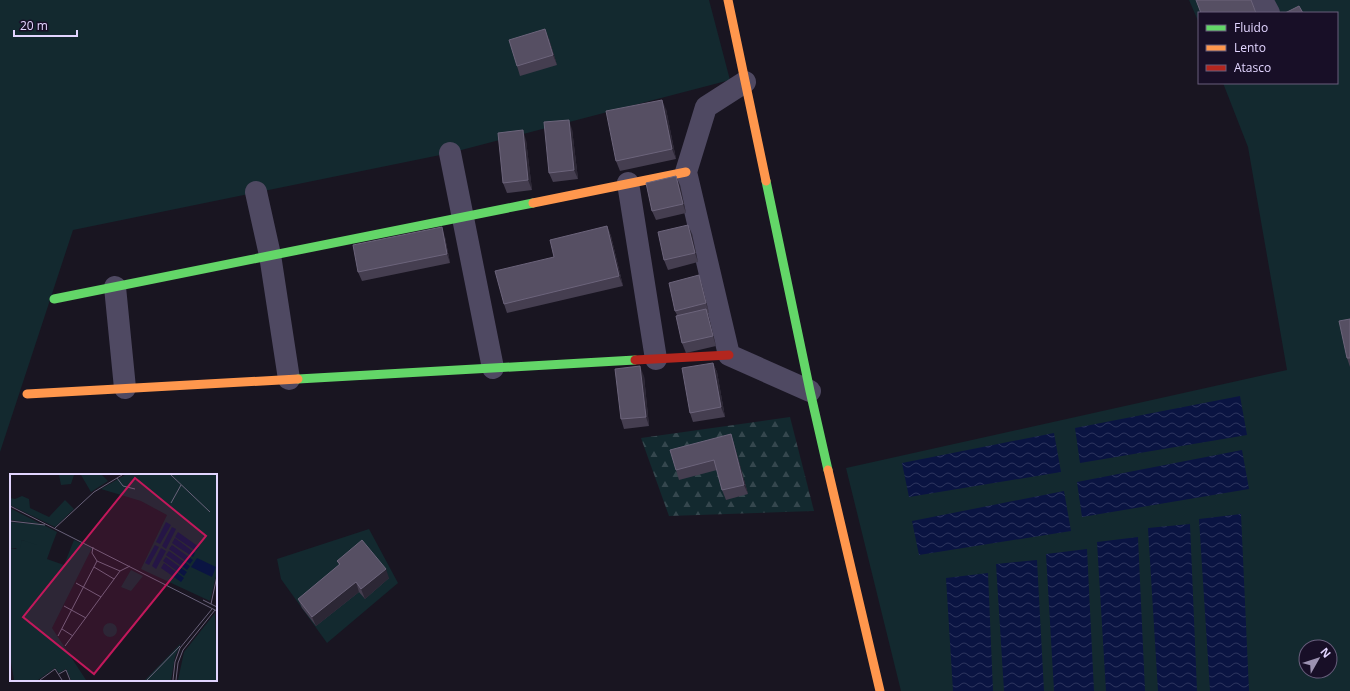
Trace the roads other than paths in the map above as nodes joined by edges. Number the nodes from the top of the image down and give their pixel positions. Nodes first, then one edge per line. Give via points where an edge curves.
1 (728, 0) edge
2 (1262, 0) edge
3 (1268, 12) edge
4 (745, 82) junction
5 (450, 153) dead end
6 (686, 172) junction
7 (628, 183) junction
8 (256, 192) dead end
9 (462, 217) junction
10 (270, 255) junction
11 (115, 287) junction
12 (54, 299) dead end
13 (729, 355) junction
14 (656, 359) junction
15 (493, 368) junction
16 (289, 380) junction
17 (124, 388) junction
18 (810, 391) junction
19 (27, 394) dead end
20 (880, 691) edge

1 - 4 street
2 - 3 street
4 - 6 street via 706,107
4 - 18 street
5 - 9 street
6 - 7 street
6 - 13 street
7 - 9 street
7 - 14 street
8 - 10 street
9 - 10 street
9 - 15 street
10 - 11 street
10 - 16 street
11 - 12 street
11 - 17 street
13 - 14 street
13 - 18 street
14 - 15 street
15 - 16 street
16 - 17 street
17 - 19 street
18 - 20 street

